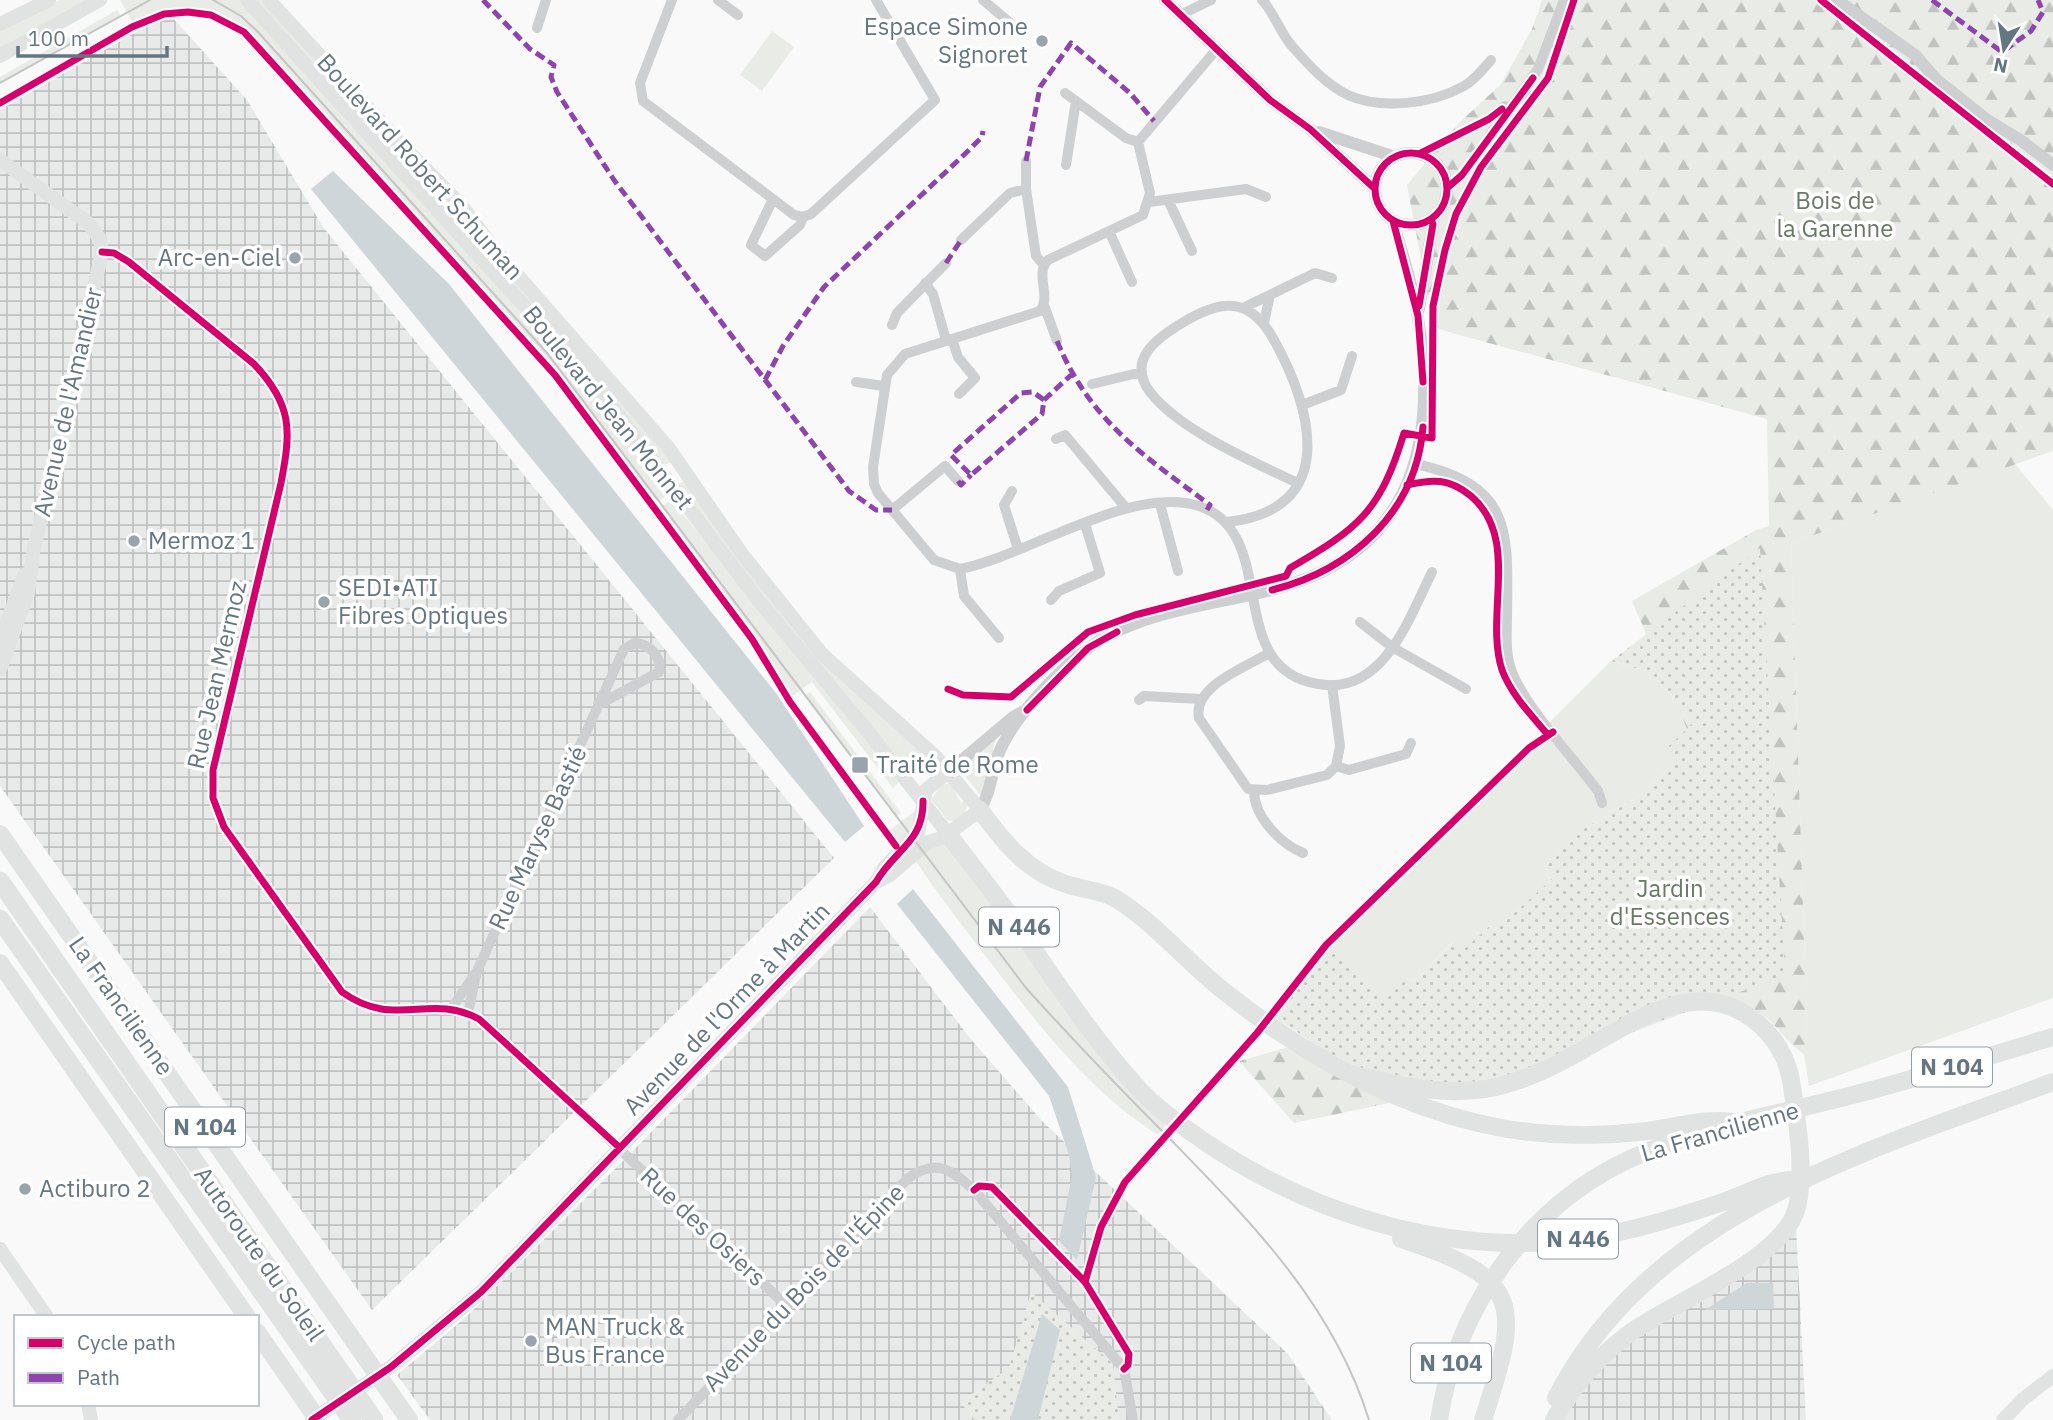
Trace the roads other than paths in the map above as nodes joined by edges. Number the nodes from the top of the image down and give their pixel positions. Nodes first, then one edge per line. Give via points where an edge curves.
1 (48, 0) edge
2 (100, 0) edge
3 (247, 0) edge
4 (269, 0) edge
5 (546, 0) edge
6 (673, 0) edge
7 (718, 0) edge
8 (876, 0) edge
9 (984, 0) edge
10 (1165, 0) edge
11 (1211, 0) edge
12 (1262, 0) edge
13 (1564, 0) edge
14 (1837, 0) edge
15 (738, 15) dead end
16 (1180, 15) junction
17 (3, 21) edge
18 (1015, 27) dead end
19 (537, 28) dead end
20 (1216, 50) junction
21 (0, 56) edge
22 (1491, 60) dead end
23 (1525, 88) junction
24 (1065, 93) dead end
25 (1076, 102) junction
26 (1310, 129) junction
27 (1138, 142) junction
28 (0, 149) edge
29 (1419, 154) junction
30 (1395, 157) junction
31 (1026, 161) dead end
32 (6, 164) edge
33 (1066, 165) dead end
34 (2053, 165) edge
35 (1447, 188) junction
36 (1026, 189) junction
37 (1375, 189) junction
38 (1266, 197) dead end
39 (773, 199) junction
40 (1168, 200) junction
41 (1149, 202) junction
42 (803, 217) junction
43 (1430, 220) junction
44 (1393, 221) junction
45 (1110, 231) junction
46 (961, 240) dead end
47 (1192, 251) dead end
48 (102, 252) junction
49 (946, 263) dead end
50 (1043, 264) junction
51 (1332, 278) dead end
52 (1132, 282) dead end
53 (925, 283) junction
54 (1270, 295) junction
55 (1044, 305) junction
56 (1243, 308) junction
57 (1418, 316) junction
58 (1264, 323) junction
59 (892, 326) dead end
60 (949, 340) junction
61 (1057, 341) dead end
62 (1352, 356) dead end
63 (1142, 372) junction
64 (856, 382) dead end
65 (1092, 384) dead end
66 (884, 386) junction
67 (959, 394) dead end
68 (1302, 405) junction
69 (1056, 439) dead end
70 (1416, 464) junction
71 (958, 481) dead end
72 (1298, 483) junction
73 (1012, 491) dead end
74 (1160, 504) junction
75 (1126, 508) junction
76 (892, 510) junction
77 (1253, 519) junction
78 (1227, 522) junction
79 (1085, 524) junction
80 (1239, 539) junction
81 (1018, 549) junction
82 (33, 553) junction
83 (960, 569) junction
84 (1178, 571) dead end
85 (1432, 572) dead end
86 (1252, 595) junction
87 (1051, 600) dead end
88 (1360, 622) dead end
89 (1, 638) edge
90 (999, 638) dead end
91 (1392, 647) junction
92 (1269, 653) junction
93 (0, 669) edge
94 (1332, 685) junction
95 (1466, 689) dead end
96 (1200, 699) junction
97 (1139, 700) dead end
98 (598, 705) junction
99 (1027, 710) junction
100 (1553, 732) junction
101 (1411, 743) dead end
102 (1336, 766) junction
103 (949, 771) junction
104 (1254, 791) junction
105 (923, 802) junction
106 (1602, 803) dead end
107 (980, 810) junction
108 (0, 834) edge
109 (948, 834) junction
110 (1303, 853) dead end
111 (0, 881) edge
112 (876, 882) junction
113 (0, 919) edge
114 (0, 962) edge
115 (477, 971) junction
116 (451, 1009) junction
117 (467, 1013) junction
118 (2053, 1037) edge
119 (1350, 1074) junction
120 (2053, 1082) edge
121 (1738, 1123) junction
122 (620, 1148) junction
123 (1793, 1182) junction
124 (974, 1190) junction
125 (1368, 1220) junction
126 (0, 1249) edge
127 (1085, 1282) junction
128 (787, 1306) junction
129 (46, 1315) edge
130 (246, 1315) edge
131 (259, 1335) edge
132 (1124, 1369) junction
133 (2053, 1376) edge
134 (312, 1420) edge
135 (318, 1420) edge
136 (352, 1420) edge
137 (374, 1420) edge
138 (409, 1420) edge
139 (678, 1420) edge
140 (1133, 1420) edge
141 (1439, 1420) edge
142 (1483, 1420) edge
143 (1545, 1420) edge
144 (1554, 1420) edge
145 (2003, 1420) edge

1 - 17 main road
2 - 21 main road
3 - 105 main road, Boulevard Jean Monnet via 593,382 759,601
4 - 103 main road, Boulevard Robert Schuman via 461,205 634,407 822,654
5 - 19 street
6 - 39 street via 639,83 643,101
7 - 15 street
8 - 42 street via 935,100
9 - 18 street
10 - 16 street
11 - 16 street
12 - 22 street via 1280,32 1308,64 1336,88 1360,99 1398,103 1441,95 1463,87
13 - 23 street via 1543,61
14 - 34 street via 1914,55 1986,119
16 - 20 street
20 - 26 street via 1270,100
20 - 27 street
23 - 29 street via 1489,119
23 - 35 street via 1462,175
24 - 25 street
25 - 27 street
25 - 33 street
26 - 30 street
26 - 37 street
27 - 41 street
28 - 32 main road
29 - 30 street
29 - 35 street via 1439,167
30 - 37 street via 1380,170
31 - 36 street
32 - 48 main road via 88,223 100,239
35 - 43 street via 1443,206
36 - 46 street via 1010,192
36 - 50 street via 1036,257
37 - 44 street via 1380,208
38 - 40 street via 1246,189
39 - 42 street
39 - 42 street via 751,245 765,256
40 - 41 street
40 - 47 street
41 - 45 street via 1143,215
43 - 44 street via 1412,226
43 - 57 street via 1432,235
44 - 57 street
45 - 50 street
45 - 52 street
48 - 82 main road, Avenue de l'Amandier
48 - 116 street, Rue Jean Mermoz via 129,262 254,364 271,381 287,419 281,483 213,770 213,798 224,827 342,992 380,1011
49 - 53 street
50 - 55 street
51 - 54 street via 1315,273
53 - 59 street via 897,313
53 - 60 street
54 - 56 street
54 - 58 street
55 - 60 street via 1032,314
55 - 61 street
56 - 58 street
56 - 63 street via 1207,309 1159,336 1145,350
57 - 70 street via 1424,411
58 - 68 street
60 - 66 street via 905,354 892,366
60 - 67 street via 975,378
62 - 68 street via 1341,390
63 - 65 street
63 - 72 street via 1149,391 1186,423 1248,461
64 - 66 street
66 - 76 street via 873,475 878,493
68 - 72 street via 1310,453
69 - 75 street via 1065,435
70 - 86 street via 1393,511 1353,555 1306,580
70 - 100 street via 1470,482 1502,522 1508,557 1507,654 1514,677
71 - 76 street via 945,466
72 - 77 street via 1280,507
73 - 81 street via 1004,505
74 - 75 street
74 - 78 street via 1198,506
74 - 84 street
75 - 79 street
76 - 83 street via 934,560
77 - 78 street
77 - 80 street
78 - 80 street
79 - 81 street
79 - 87 street via 1100,573 1059,591
80 - 86 street
81 - 83 street
82 - 89 main road, Avenue de l'Amandier
82 - 93 main road, Avenue de l'Amandier via 28,593
83 - 90 street via 964,596
85 - 91 street
86 - 92 street
86 - 99 street via 1115,632 1072,663
88 - 91 street
91 - 94 street via 1369,674
91 - 95 street
92 - 94 street via 1297,677
92 - 96 street
94 - 102 street via 1340,746
96 - 97 street via 1144,696
96 - 104 street via 1199,718 1242,784
98 - 98 street, Rue Maryse Bastié via 625,649 635,643 649,646 659,661 659,672
98 - 115 street, Rue Maryse Bastié
99 - 103 street
99 - 107 street via 998,756
100 - 106 street via 1598,791
100 - 127 street via 1529,748 1326,944 1257,1033 1125,1182 1101,1227
101 - 102 street via 1406,754 1349,770
102 - 104 street via 1326,775
103 - 105 main road via 926,790
103 - 107 main road, Boulevard Robert Schuman
104 - 110 street via 1256,805 1285,845
105 - 109 main road, Boulevard Jean Monnet
105 - 112 main road, Avenue de l'Orme à Martin via 918,833
107 - 109 main road, Avenue de l'Orme à Martin
107 - 119 highway, N 446 via 1006,845 1033,867 1064,884 1118,900 1273,1028
108 - 138 highway, La Francilienne / N 104
109 - 112 main road, Avenue de l'Orme à Martin via 928,842
109 - 125 highway, N 446 via 1085,1024 1139,1090 1187,1130 1253,1173 1295,1194
111 - 137 highway, Autoroute du Soleil
112 - 122 main road, Avenue de l'Orme à Martin
113 - 136 highway, Autoroute du Soleil
114 - 130 highway, N 104
115 - 116 street, Rue Maryse Bastié
115 - 117 street, Rue Maryse Bastié
116 - 117 street, Rue Jean Mermoz
117 - 122 street, Rue Jean Mermoz via 500,1036
118 - 121 highway, La Francilienne / N 104
119 - 121 highway, N 446 via 1400,1100 1429,1109 1549,1134 1640,1132 1724,1120
119 - 144 highway via 1419,1090 1495,1087 1569,1058 1656,1010 1688,1002 1737,1009 1775,1041 1788,1065 1797,1134 1797,1206 1786,1230 1764,1253 1618,1342 1589,1371
120 - 123 highway, N 104
121 - 141 highway, La Francilienne / N 104 via 1645,1152 1601,1175 1553,1209 1520,1241 1473,1310 1451,1364
122 - 128 street, Rue des Osiers
122 - 134 main road, Avenue de l'Orme à Martin via 481,1292 391,1367
123 - 125 highway, N 446 via 1782,1178 1662,1221 1553,1242 1453,1239
123 - 143 highway, N 104 via 1708,1232 1641,1289 1598,1336
124 - 127 street via 992,1187
124 - 128 street, Avenue du Bois de l'Épine via 951,1170 917,1172
124 - 132 street, Avenue du Bois de l'Épine
125 - 142 highway via 1381,1232 1465,1262 1483,1273 1500,1296 1507,1315 1507,1342
126 - 129 main road
127 - 132 street via 1129,1353
128 - 139 street, Avenue du Bois de l'Épine
131 - 135 highway
132 - 140 street
133 - 145 main road

